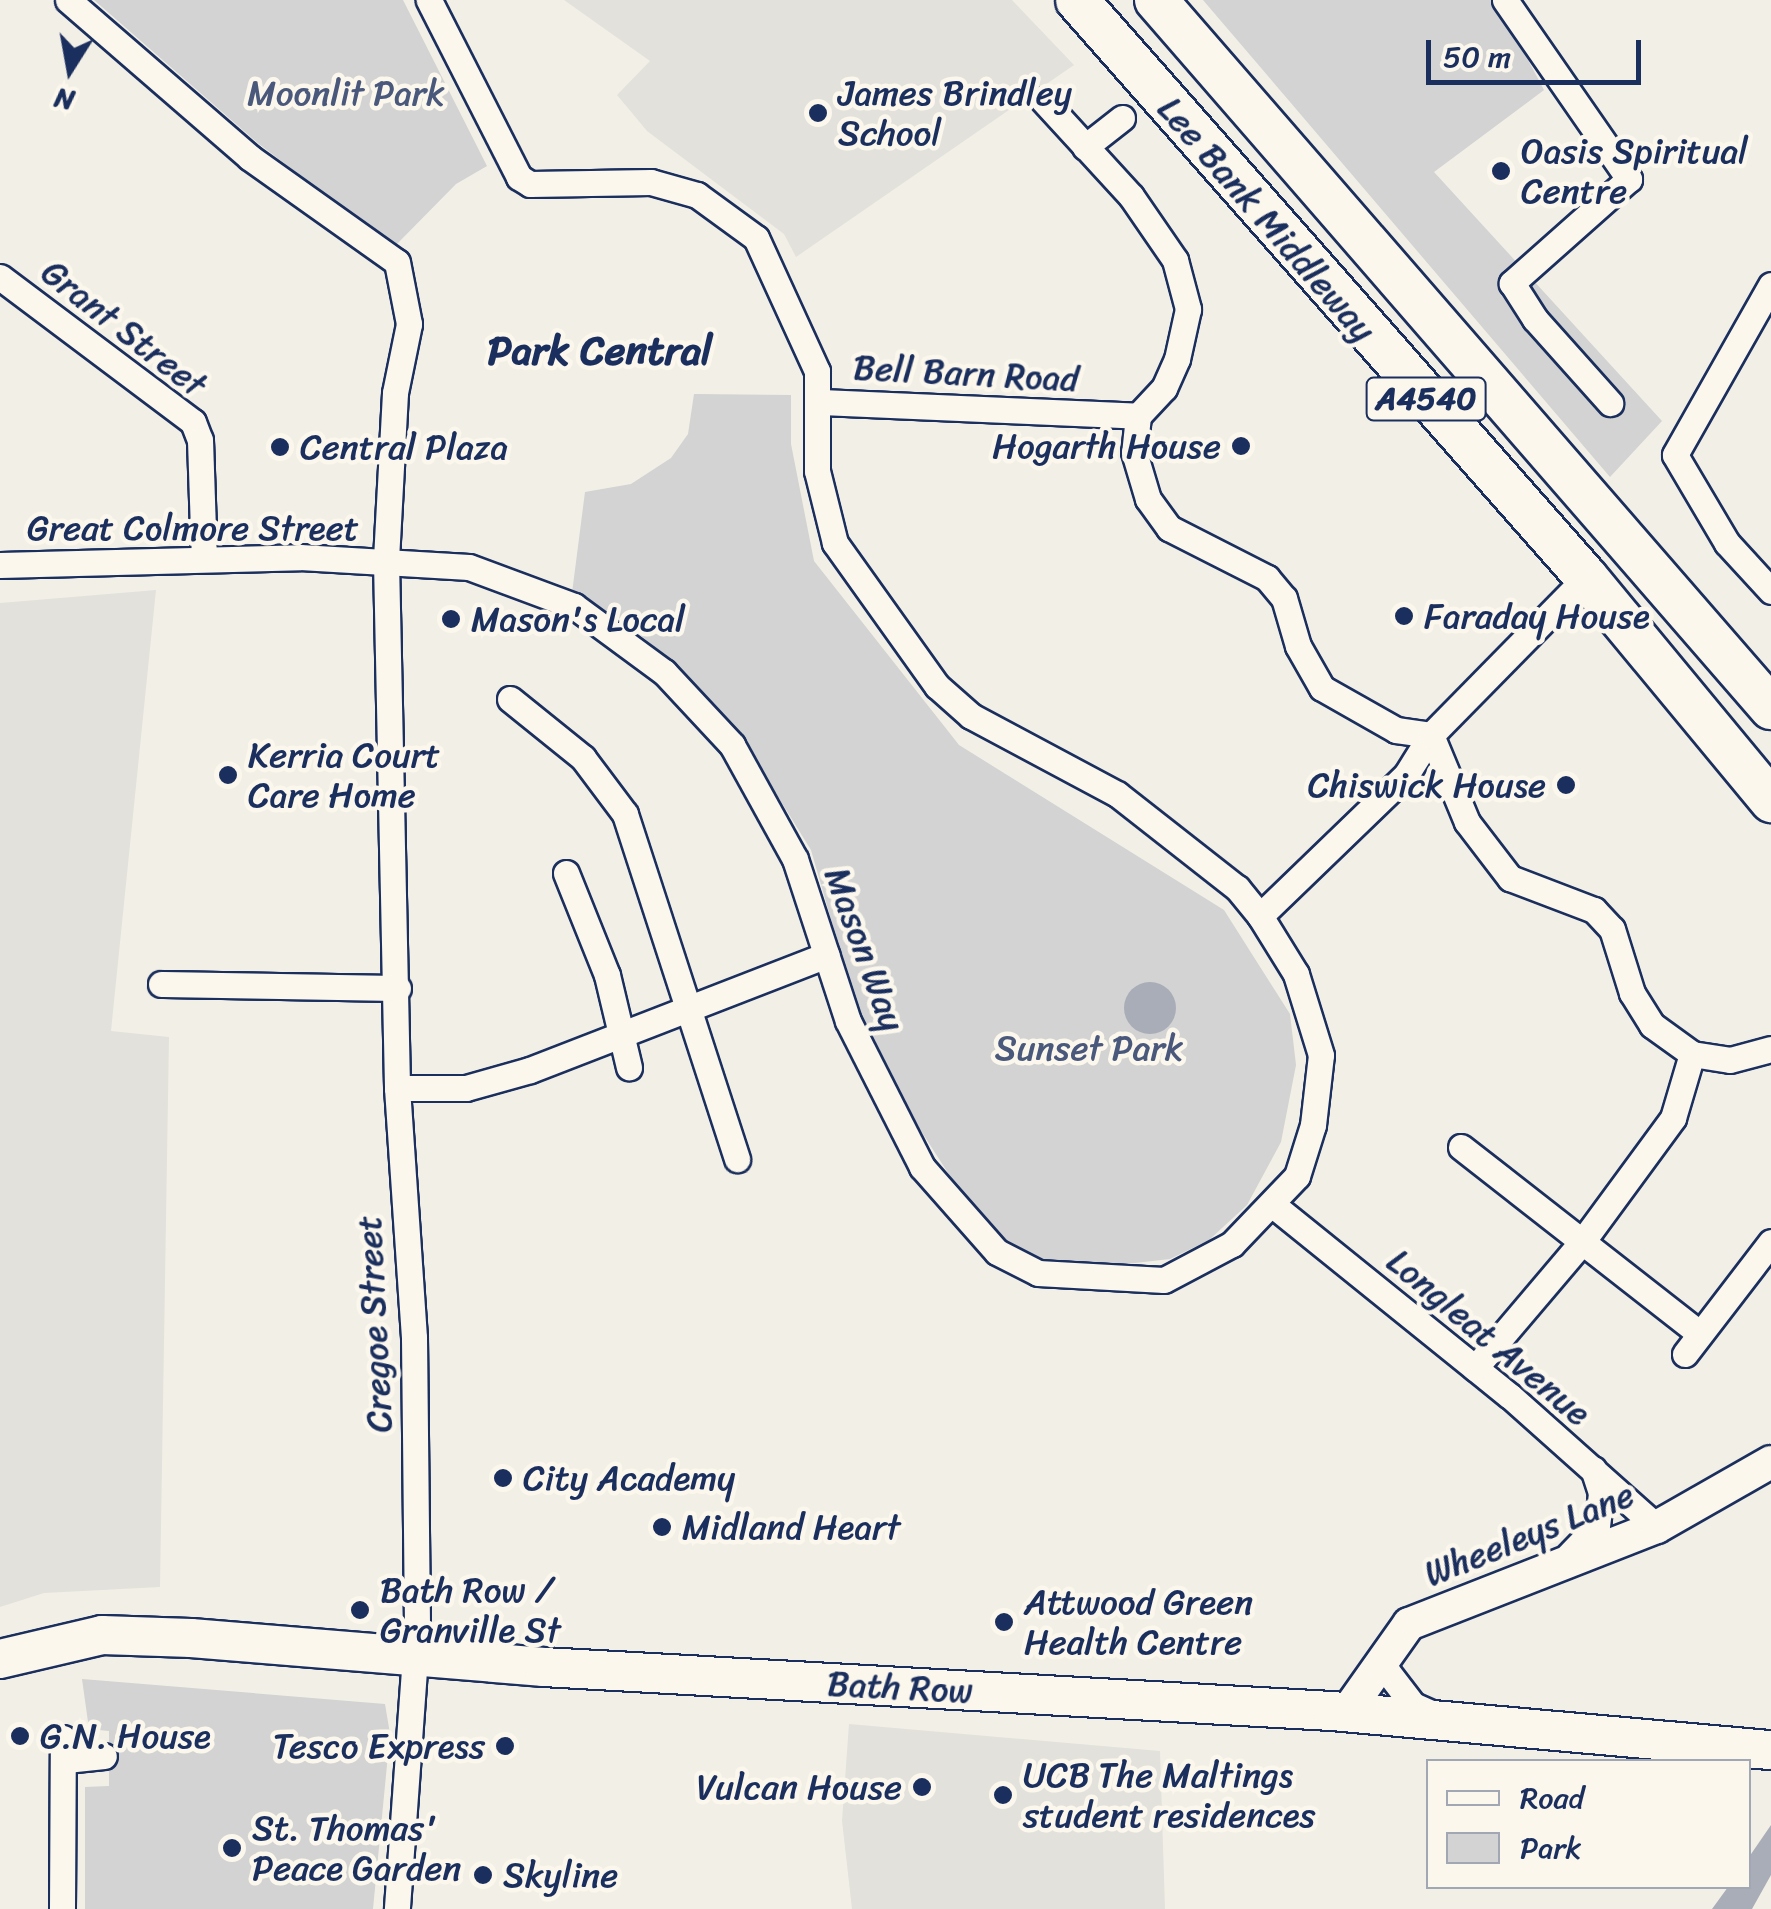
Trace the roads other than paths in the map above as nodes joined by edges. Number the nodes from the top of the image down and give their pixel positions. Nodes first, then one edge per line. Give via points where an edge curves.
1 (68, 0) edge
2 (429, 0) edge
3 (1077, 0) edge
4 (1156, 0) edge
5 (1506, 0) edge
6 (1043, 100) dead end
7 (1122, 118) dead end
8 (1085, 146) junction
9 (0, 277) edge
10 (1771, 286) edge
11 (822, 402) junction
12 (1610, 403) dead end
13 (1138, 416) junction
14 (204, 559) junction
15 (386, 562) junction
16 (0, 565) edge
17 (1586, 577) junction
18 (1771, 590) edge
19 (510, 699) dead end
20 (1771, 708) edge
21 (1431, 735) junction
22 (1771, 801) edge
23 (566, 873) dead end
24 (1260, 916) junction
25 (827, 955) junction
26 (161, 984) dead end
27 (398, 988) junction
28 (685, 1005) junction
29 (619, 1033) junction
30 (1771, 1049) edge
31 (1692, 1054) junction
32 (628, 1067) dead end
33 (398, 1088) junction
34 (1460, 1147) dead end
35 (738, 1158) dead end
36 (1274, 1204) junction
37 (1582, 1242) junction
38 (1771, 1242) edge
39 (1474, 1368) junction
40 (1771, 1462) edge
41 (1593, 1469) junction
42 (1657, 1527) junction
43 (1555, 1564) junction
44 (1384, 1653) junction
45 (15, 1655) edge
46 (416, 1657) junction
47 (1346, 1713) junction
48 (1453, 1723) junction
49 (1768, 1750) edge
50 (104, 1756) dead end
51 (62, 1909) edge
52 (397, 1909) edge

1 - 15 street, Cregoe Street via 250,157 397,262 409,324 395,393
2 - 11 street, Bell Barn Road via 519,177 530,184 651,182 697,195 756,238 805,335
3 - 17 highway, Lee Bank Middleway / A4540
4 - 20 highway, Lee Bank Middleway / A4540
5 - 12 street via 1515,23 1629,179 1512,283 1534,319
6 - 8 street
7 - 8 street
8 - 13 street via 1131,196 1175,260 1188,309 1164,388
9 - 14 street, Grant Street via 193,422 200,440
10 - 18 street via 1675,455 1727,543
11 - 13 street, Bell Barn Road
11 - 24 street, Mason Way via 817,471 835,542 937,686 971,716 1117,794 1237,888
13 - 21 street via 1134,452 1148,499 1169,528 1267,578 1284,598 1298,646 1322,688 1396,730
14 - 15 street, Great Colmore Street
14 - 16 street, Great Colmore Street
15 - 25 street, Mason Way via 469,567 574,606 664,672 732,745 795,859
15 - 27 street, Cregoe Street
17 - 21 street
17 - 22 highway, Lee Bank Middleway / A4540
19 - 28 street via 583,758 625,814
21 - 24 street via 1406,775
21 - 31 street via 1466,822 1510,878 1594,910 1612,929 1632,993 1652,1025
23 - 29 street via 607,975
24 - 36 street, Mason Way via 1296,974 1321,1055 1313,1125 1296,1176
25 - 28 street
25 - 36 street, Mason Way via 848,1021 922,1167 997,1252 1038,1273 1164,1280 1232,1244
26 - 27 street
27 - 33 street, Cregoe Street
28 - 29 street
28 - 35 street
29 - 32 street
29 - 33 street via 466,1088
30 - 31 street via 1730,1060
31 - 37 street via 1673,1118
33 - 46 street, Cregoe Street via 414,1338
34 - 37 street
36 - 39 street, Longleat Avenue
37 - 38 street via 1693,1344
37 - 39 street
39 - 41 street, Longleat Avenue
40 - 42 street, Wheeleys Lane
41 - 42 street, Longleat Avenue
41 - 43 street via 1600,1493 1597,1526 1588,1542
42 - 43 street, Wheeleys Lane
43 - 44 street, Wheeleys Lane via 1409,1624
44 - 47 street, Wheeleys Lane
44 - 48 street via 1387,1671 1413,1705
45 - 46 main road, Bath Row via 102,1635
46 - 47 main road, Bath Row
46 - 52 street, Cregoe Street
47 - 48 main road, Bath Row
48 - 49 main road, Bath Row
50 - 51 street via 64,1749

